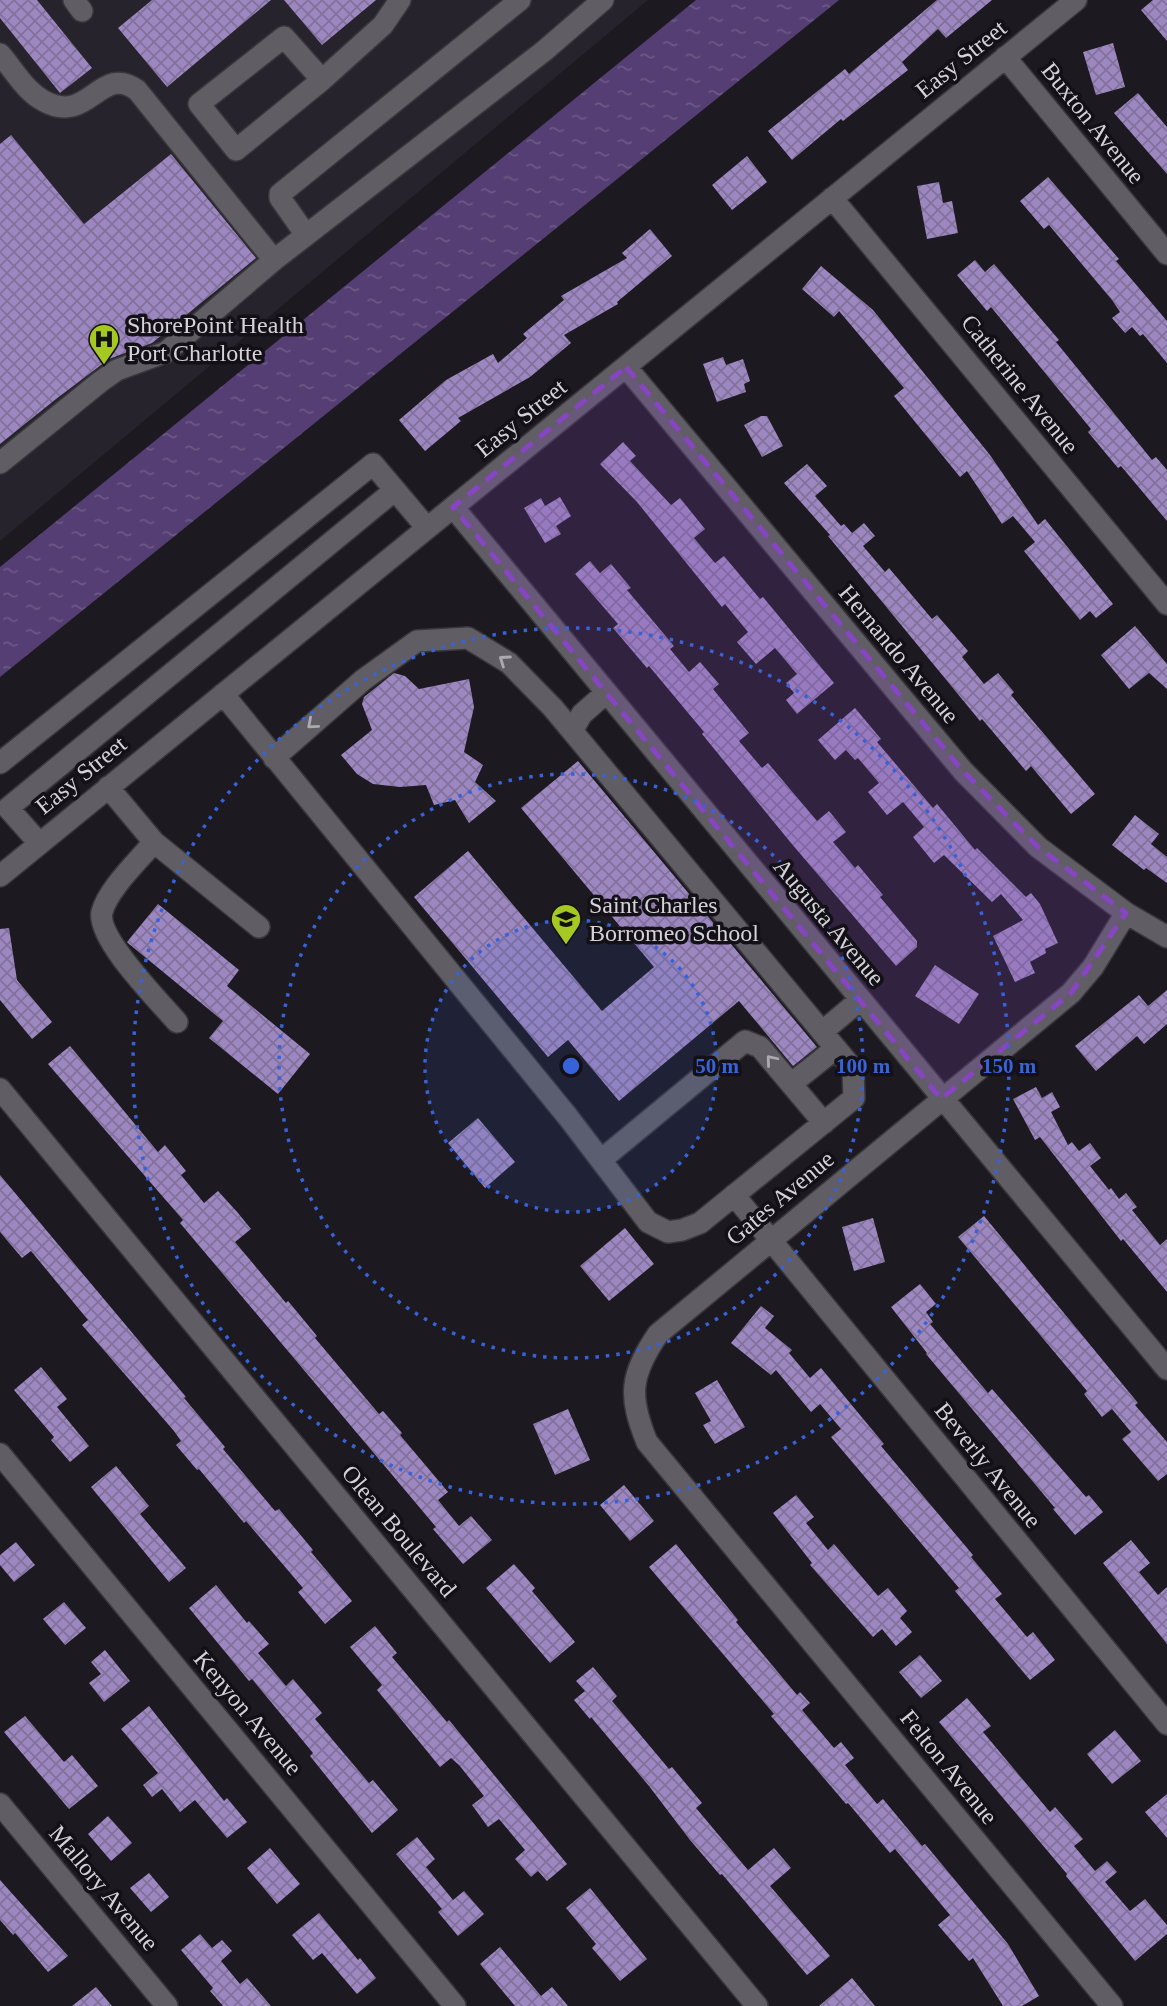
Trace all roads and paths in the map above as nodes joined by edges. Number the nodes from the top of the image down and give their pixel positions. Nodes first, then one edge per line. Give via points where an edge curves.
1 (400, 0) edge
2 (520, 0) edge
3 (603, 0) edge
4 (1076, 0) edge
5 (0, 54) edge
6 (1005, 57) junction
7 (322, 80) junction
8 (832, 198) junction
9 (306, 235) junction
10 (1167, 254) edge
11 (274, 260) junction
12 (626, 367) junction
13 (0, 463) edge
14 (395, 490) junction
15 (453, 507) junction
16 (427, 528) junction
17 (1167, 604) edge
18 (606, 693) junction
19 (223, 694) junction
20 (572, 731) junction
21 (274, 758) junction
22 (0, 763) edge
23 (108, 787) junction
24 (4, 803) edge
25 (154, 842) junction
26 (40, 844) junction
27 (0, 876) edge
28 (1126, 914) junction
29 (259, 927) dead end
30 (1167, 937) edge
31 (860, 1000) junction
32 (177, 1022) dead end
33 (822, 1032) junction
34 (835, 1049) junction
35 (791, 1084) junction
36 (0, 1089) edge
37 (941, 1099) junction
38 (824, 1122) junction
39 (601, 1160) junction
40 (734, 1195) junction
41 (769, 1241) junction
42 (1167, 1369) edge
43 (0, 1454) edge
44 (746, 1562) joint
45 (1167, 1724) edge
46 (0, 1804) edge
47 (167, 2006) edge
48 (455, 2006) edge
49 (757, 2006) edge
50 (1112, 2006) edge

1 - 7 street via 383,25
2 - 9 street via 281,194
3 - 9 street
4 - 6 street, Easy Street
5 - 11 street via 29,89 59,107 73,107 116,82 127,82 138,90
6 - 8 street, Easy Street
6 - 10 street, Buxton Avenue
7 - 7 street via 284,37 199,104 236,150
8 - 12 street, Easy Street
8 - 17 street, Catherine Avenue
9 - 11 street
11 - 13 street via 166,352 117,370
12 - 15 street, Easy Street
12 - 28 street, Hernando Avenue via 963,771 1038,847
14 - 16 street
14 - 22 street via 373,464
14 - 24 street
15 - 16 street, Easy Street
15 - 18 street, Augusta Avenue
16 - 19 street, Easy Street
18 - 20 street via 582,713
18 - 31 street, Augusta Avenue
19 - 21 street
19 - 23 street, Easy Street
20 -> 21 street via 509,663 468,638 417,641 363,680
20 - 33 street
21 - 39 street
23 - 25 street
23 - 26 street, Easy Street
24 - 26 street
25 - 29 street
25 - 32 street via 113,891 102,912 104,931
26 - 27 street, Easy Street
28 - 30 street, Hernando Avenue
28 - 37 street, Gates Avenue via 1071,993
31 - 33 street
31 - 37 street, Augusta Avenue
33 - 34 street
34 - 35 street
34 - 38 street via 853,1069 854,1098
35 - 38 street
35 -> 39 street via 760,1047 746,1041
36 - 49 street, Olean Boulevard
37 - 41 street, Gates Avenue
37 - 42 street, Augusta Avenue
38 - 40 street
39 - 40 street via 648,1222 668,1232 699,1223
40 - 41 street, Beverly Avenue
41 - 44 street, Gates Avenue via 658,1334 642,1357 635,1382 635,1413 647,1442
41 - 45 street, Beverly Avenue
43 - 48 street, Kenyon Avenue
44 - 50 street, Felton Avenue
46 - 47 street, Mallory Avenue

